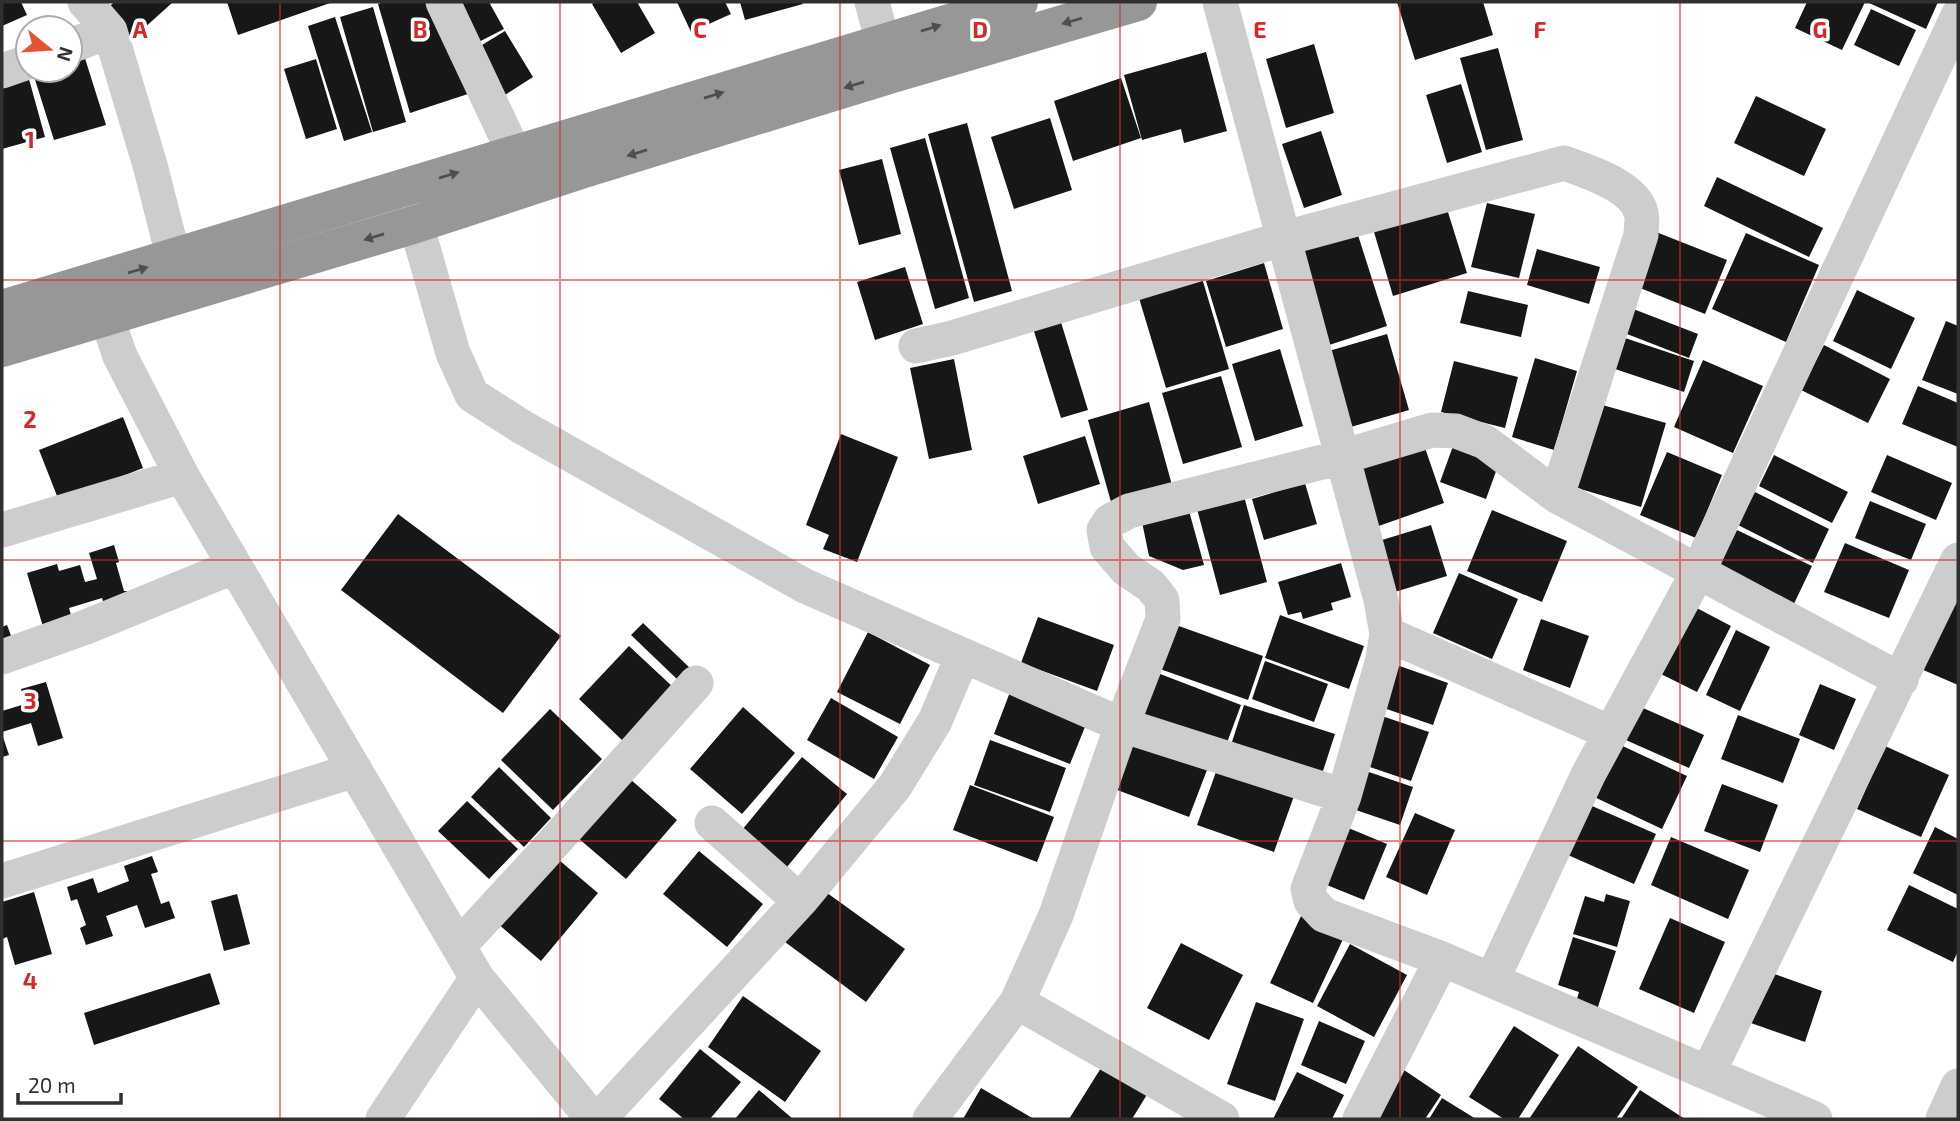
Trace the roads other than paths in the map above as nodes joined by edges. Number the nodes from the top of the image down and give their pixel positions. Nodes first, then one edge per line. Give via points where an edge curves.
1 (85, 2) edge
2 (443, 2) edge
3 (872, 2) edge
4 (1019, 2) edge
5 (1138, 2) edge
6 (1220, 2) edge
7 (1958, 16) edge
8 (110, 31) junction
9 (84, 41) edge
10 (883, 43) junction
11 (515, 155) junction
12 (416, 224) junction
13 (1282, 239) junction
14 (174, 259) junction
15 (100, 300) junction
16 (2, 309) edge
17 (916, 346) dead end
18 (2, 348) edge
19 (1342, 457) junction
20 (182, 476) junction
21 (1557, 496) junction
22 (2, 530) edge
23 (1958, 560) edge
24 (235, 566) junction
25 (1698, 572) junction
26 (1387, 634) junction
27 (962, 655) junction
28 (2, 657) edge
29 (1901, 680) junction
30 (695, 683) dead end
31 (1122, 725) junction
32 (1611, 733) junction
33 (355, 770) junction
34 (1343, 796) junction
35 (712, 823) dead end
36 (2, 881) edge
37 (800, 901) junction
38 (459, 946) junction
39 (1442, 959) junction
40 (477, 978) junction
41 (1492, 980) junction
42 (1017, 1002) junction
43 (1708, 1073) junction
44 (1958, 1086) edge
45 (383, 1119) edge
46 (593, 1119) edge
47 (599, 1119) edge
48 (929, 1119) edge
49 (1222, 1119) edge
50 (1360, 1119) edge
51 (1815, 1119) edge
52 (1943, 1119) edge

1 - 8 street
2 - 11 street
3 - 10 street
10 -> 4 highway
5 -> 12 highway
6 - 13 street
7 - 25 street
8 - 9 street
8 - 14 street
11 -> 10 highway
14 -> 11 highway
12 -> 15 highway
12 - 27 street via 453,354 472,395 805,586
13 - 17 street
13 - 19 street
13 - 21 street via 1564,163 1627,192 1641,211 1642,235
15 -> 14 highway
15 - 16 highway
15 - 18 highway
15 - 20 street via 120,356
19 - 21 street via 1432,430 1456,431 1485,442
19 - 26 street
19 - 31 street via 1129,511 1110,521 1104,530 1107,547 1125,569 1152,586 1161,600 1163,619
20 - 22 street
20 - 24 street
21 - 25 street
23 - 29 street
24 - 28 street
24 - 33 street
25 - 29 street
25 - 32 street
26 - 32 street
26 - 34 street
27 - 31 street
27 - 37 street via 935,721 895,786
29 - 43 street
30 - 38 street
31 - 34 street
31 - 42 street via 1056,915
32 - 41 street
33 - 36 street
33 - 38 street
34 - 39 street via 1308,889 1311,901 1324,915
35 - 37 street
37 - 47 street
38 - 40 street
39 - 41 street
39 - 50 street
40 - 45 street
40 - 46 street
41 - 43 street
42 - 48 street
42 - 49 street
43 - 51 street
44 - 52 street

